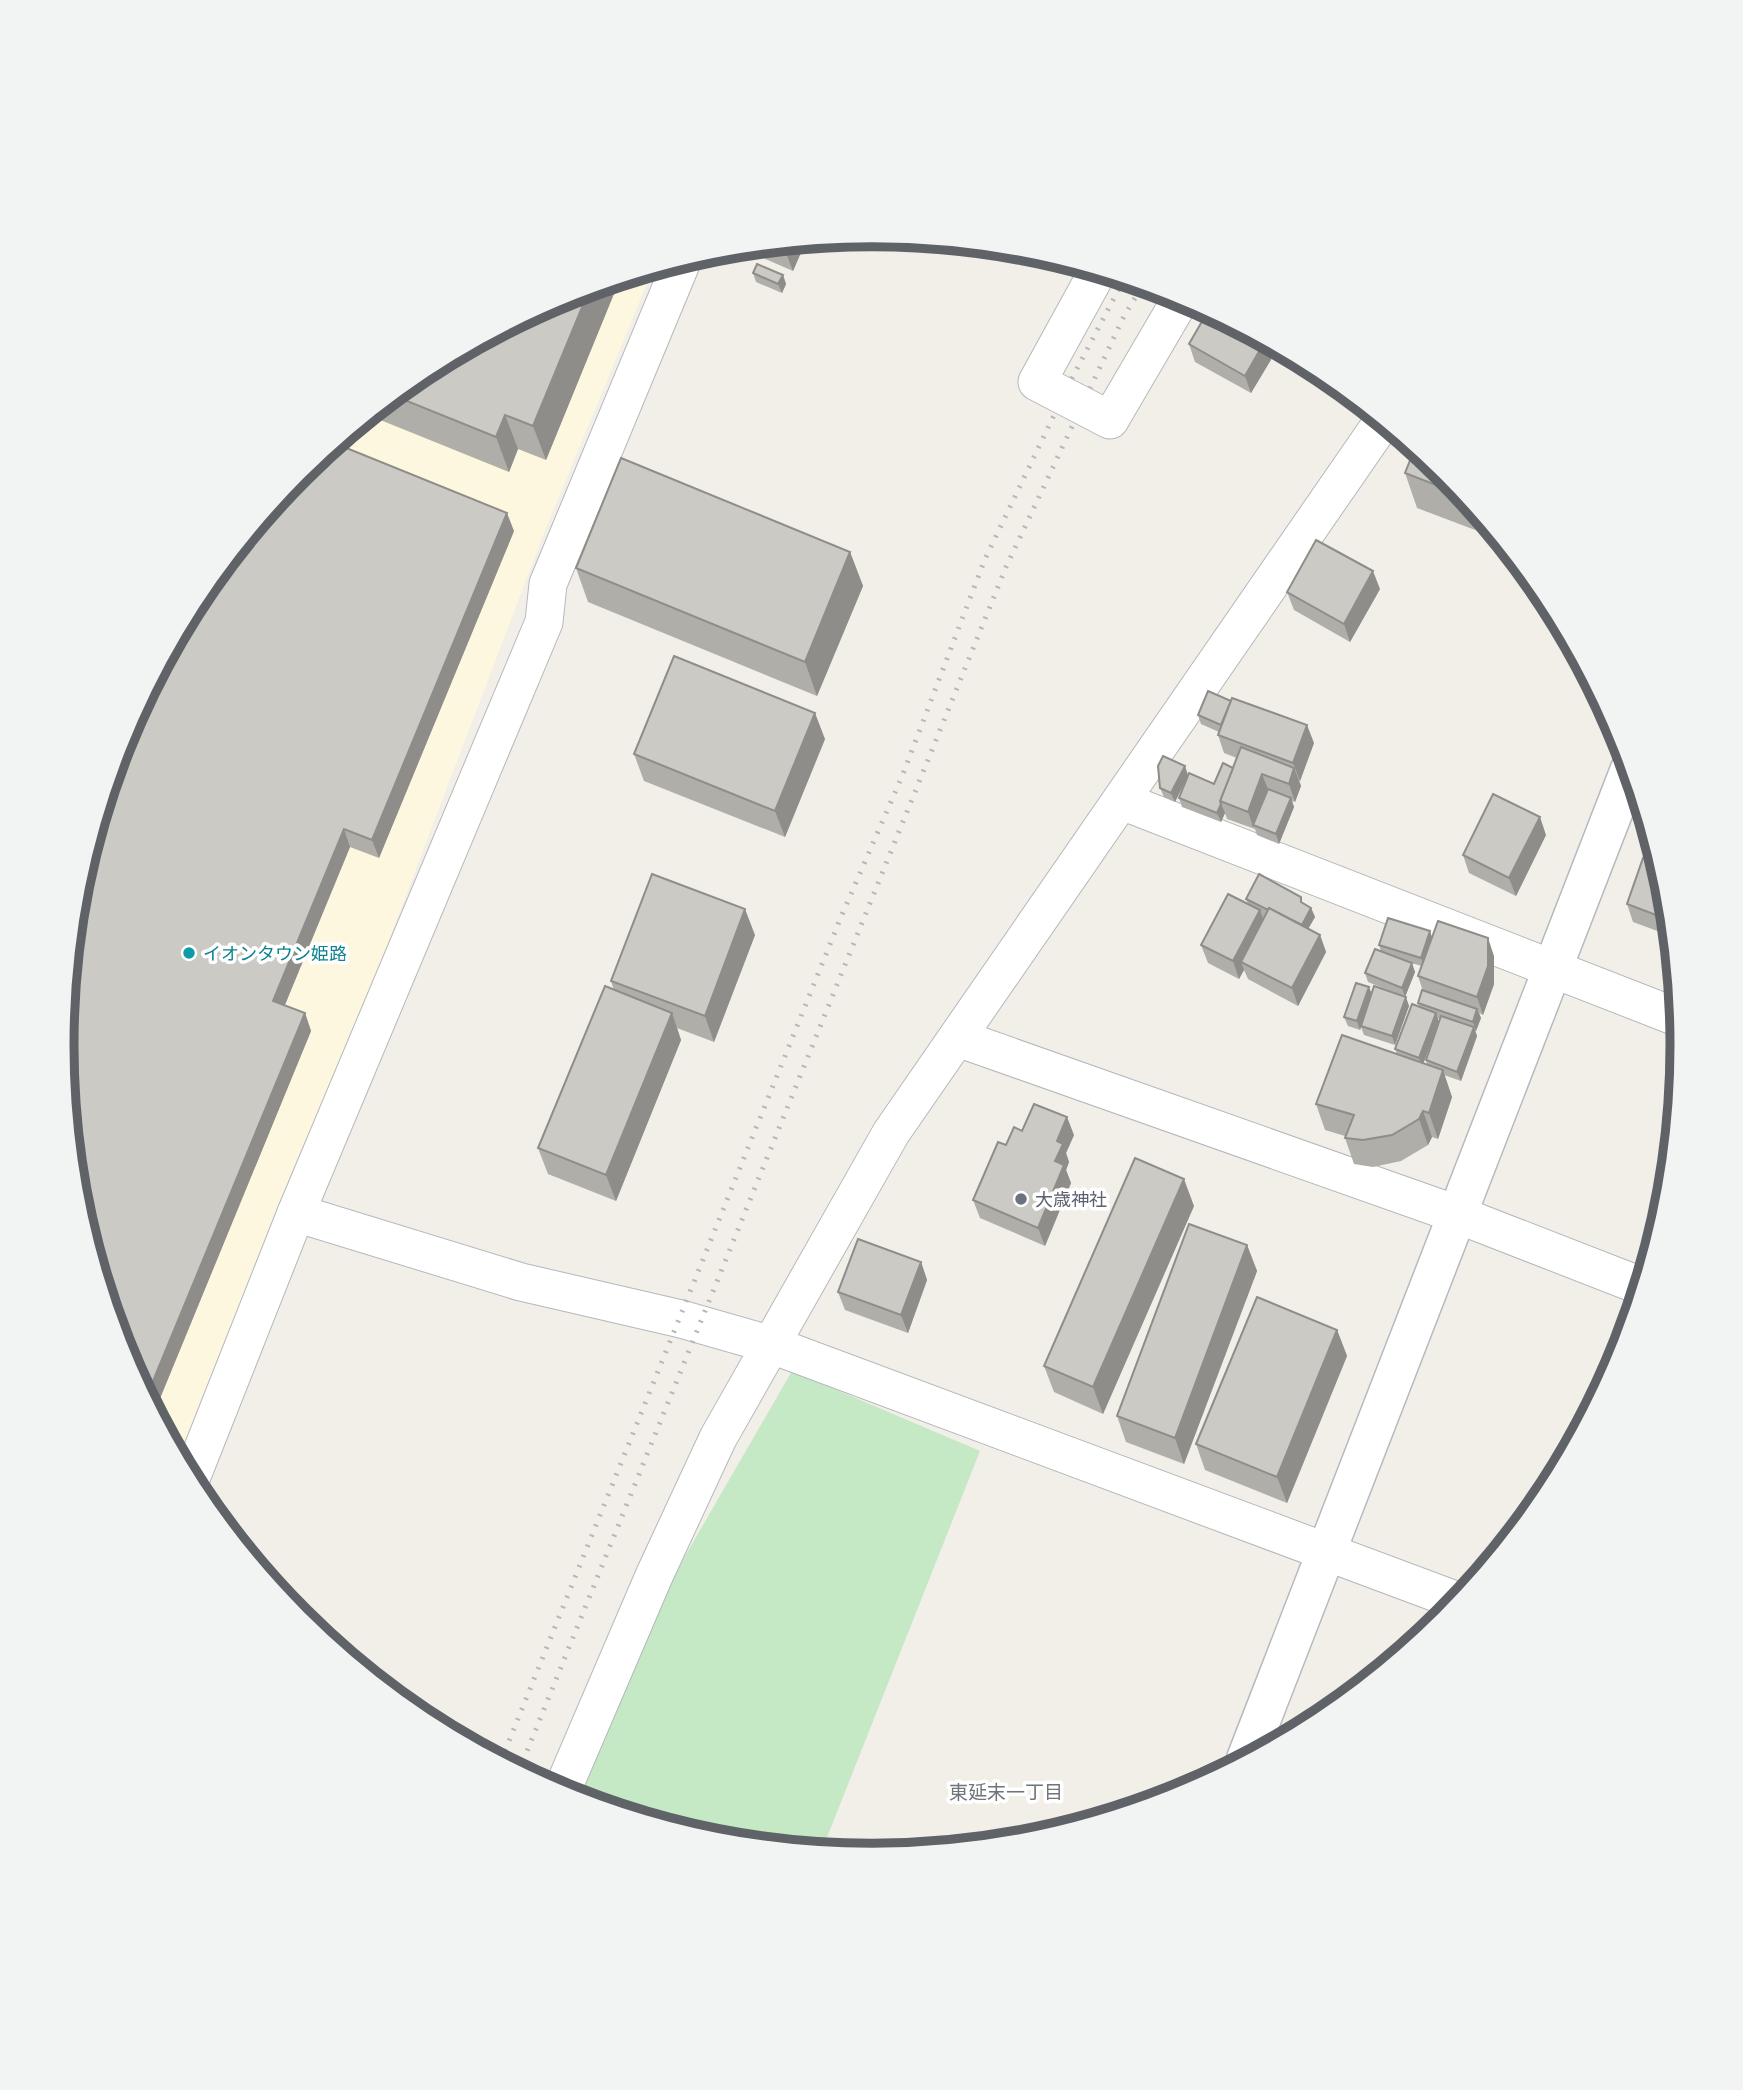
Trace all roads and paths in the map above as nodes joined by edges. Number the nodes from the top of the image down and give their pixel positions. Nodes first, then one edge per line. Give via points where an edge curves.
1 (679, 271) edge
2 (1094, 279) edge
3 (1176, 308) edge
4 (1378, 429) edge
5 (1625, 782) edge
6 (1122, 800) junction
7 (1555, 968) junction
8 (1669, 1014) edge
9 (958, 1038) junction
10 (296, 1213) junction
11 (1456, 1214) junction
12 (1633, 1283) edge
13 (772, 1345) junction
14 (195, 1468) edge
15 (1324, 1551) junction
16 (1447, 1597) edge
17 (1250, 1747) edge
18 (566, 1782) edge

1 - 10 street via 548,584 544,622
2 - 3 street, bridge via 1037,383 1110,420
4 - 6 street
5 - 7 street
6 - 7 street
6 - 9 street
7 - 8 street
7 - 11 street
9 - 11 street
9 - 13 street via 891,1133
10 - 13 street via 521,1282
10 - 14 street
11 - 12 street
11 - 15 street
13 - 15 street
13 - 18 street via 718,1438
15 - 16 street
15 - 17 street

